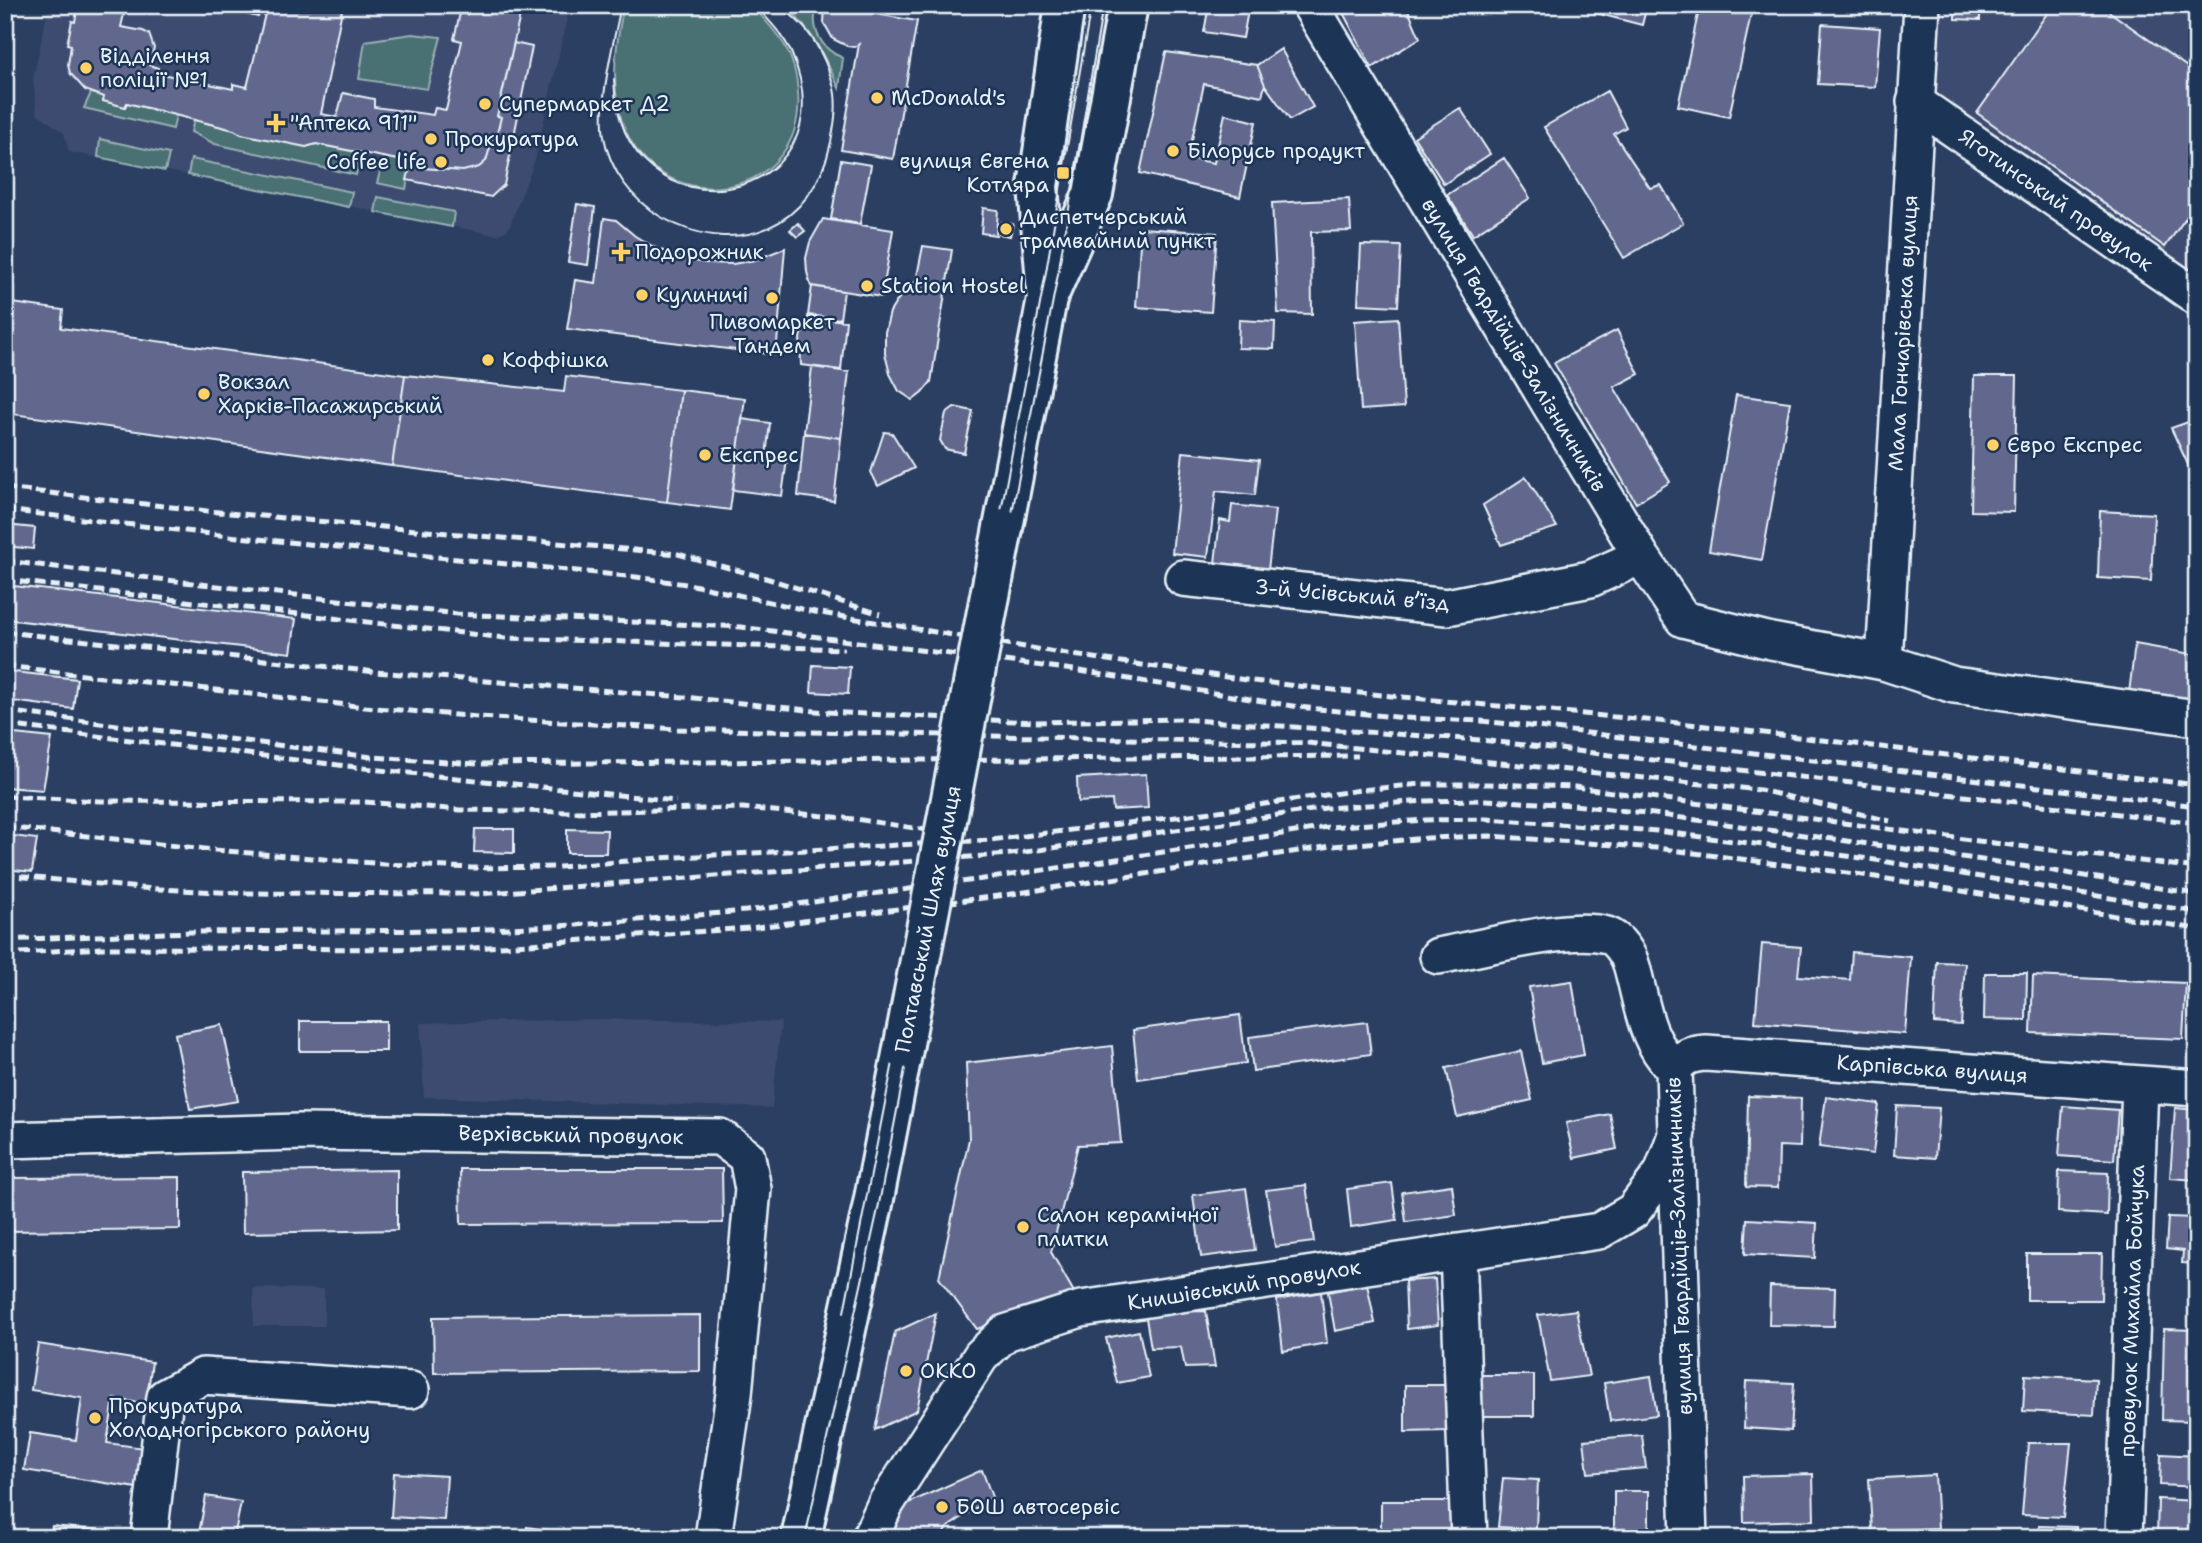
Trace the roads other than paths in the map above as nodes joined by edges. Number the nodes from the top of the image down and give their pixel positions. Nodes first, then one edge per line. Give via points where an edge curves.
1 (1066, 5) edge
2 (1128, 5) edge
3 (1310, 5) edge
4 (1922, 5) edge
5 (1915, 102) junction
6 (2197, 297) edge
7 (1047, 299) junction
8 (1641, 556) junction
9 (1183, 578) dead end
10 (1884, 662) junction
11 (2197, 718) edge
12 (1438, 956) dead end
13 (1674, 1069) junction
14 (2140, 1084) junction
15 (2197, 1088) edge
16 (1677, 1132) junction
17 (5, 1140) edge
18 (1458, 1252) junction
19 (411, 1390) dead end
20 (149, 1538) edge
21 (713, 1538) edge
22 (801, 1538) edge
23 (870, 1538) edge
24 (1469, 1538) edge
25 (1689, 1538) edge
26 (2124, 1538) edge

1 - 7 main road, Полтавський Шлях вулиця via 1038,186
2 - 7 main road, Полтавський Шлях вулиця via 1093,194
3 - 8 street, вулиця Гвардійців-Залізничників
4 - 5 street, Мала Гончарівська вулиця
5 - 6 street, Яготинський провулок
5 - 10 street, Мала Гончарівська вулиця
7 - 22 main road, Полтавський Шлях вулиця, bridge via 872,1209
8 - 9 street, 3-й Усівський в’їзд via 1590,579 1447,607
8 - 10 street, вулиця Гвардійців-Залізничників via 1683,620
10 - 11 street, вулиця Гвардійців-Залізничників via 1954,685
12 - 13 street, вулиця Гвардійців-Залізничників via 1548,935 1609,936 1632,964 1650,1034 1659,1054
13 - 14 street, Карпівська вулиця via 1681,1059 1706,1053
13 - 16 street, вулиця Гвардійців-Залізничників
14 - 15 street, Карпівська вулиця
14 - 26 street, провулок Михайла Бойчука
16 - 18 street, Книшівський провулок via 1662,1173 1633,1211 1599,1231
16 - 25 street, вулиця Гвардійців-Залізничників
17 - 21 street, Верхівський провулок via 300,1132 720,1137 747,1157 753,1189 734,1394
18 - 23 street, Книшівський провулок via 1081,1309 1005,1334 981,1356 891,1495
18 - 24 street
19 - 20 street via 203,1376 165,1397

